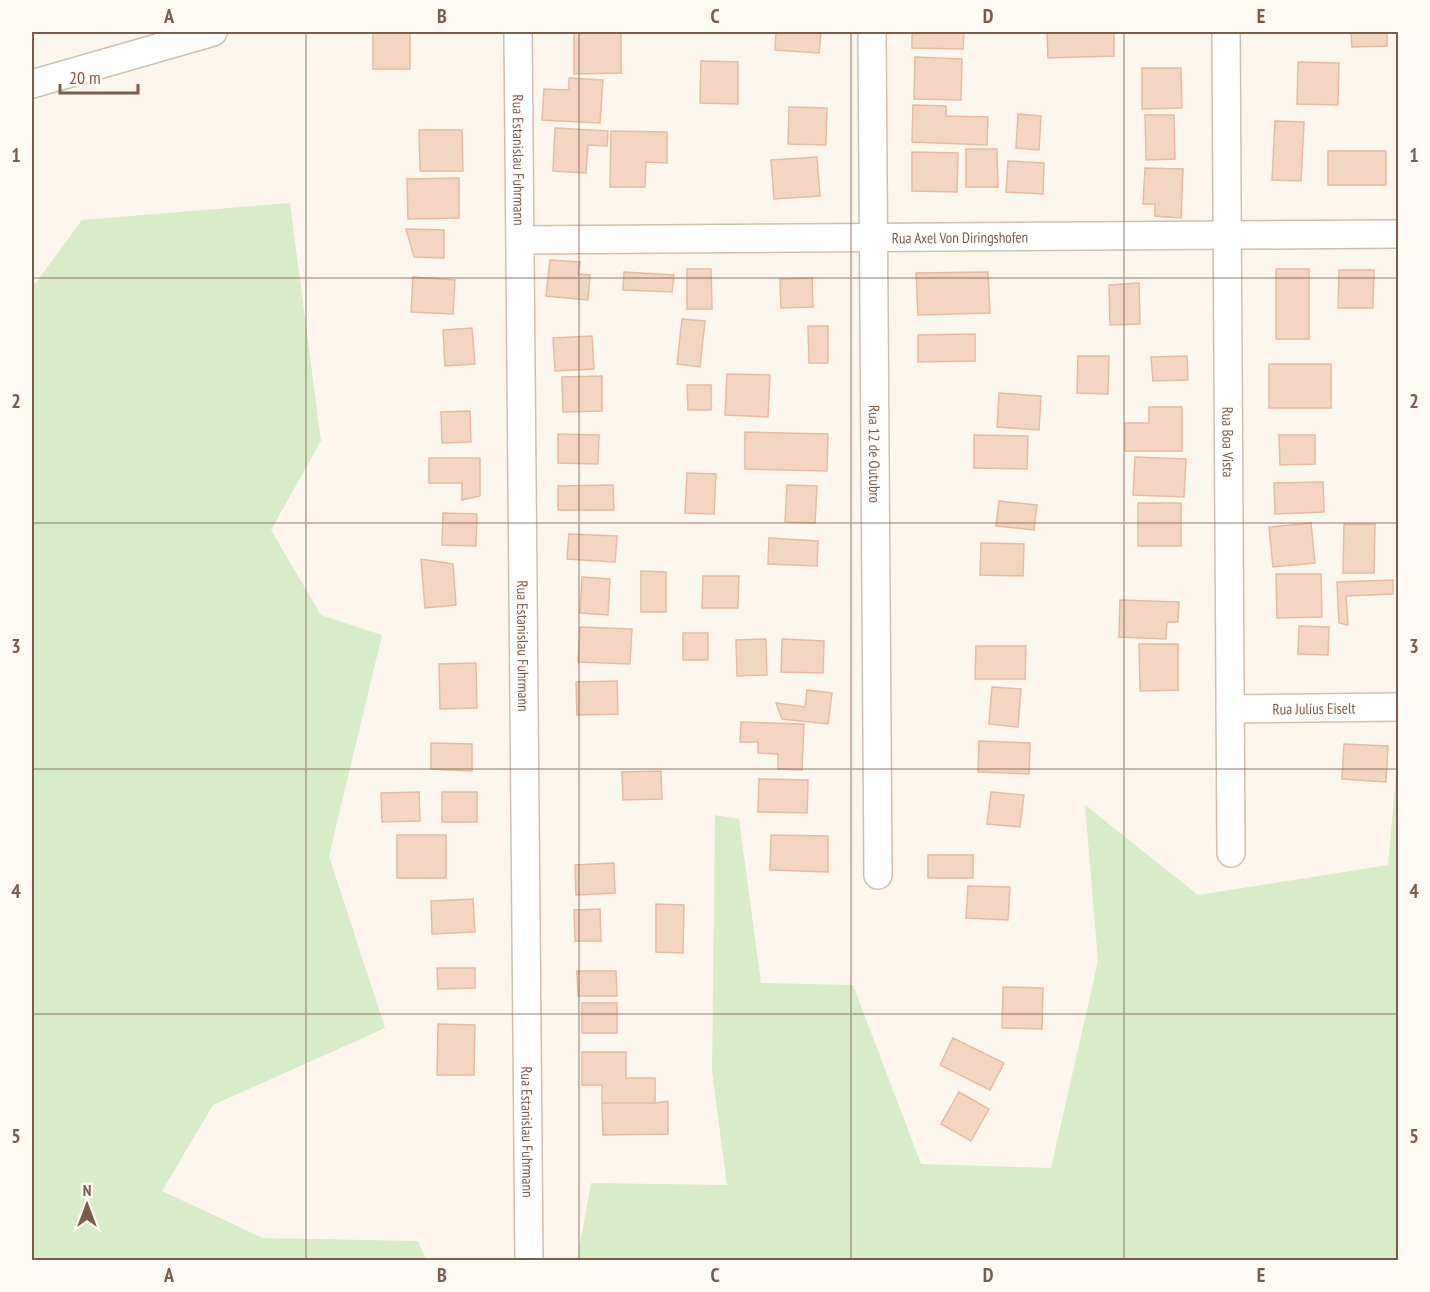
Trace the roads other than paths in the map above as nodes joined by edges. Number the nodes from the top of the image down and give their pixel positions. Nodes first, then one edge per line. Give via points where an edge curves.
1 (213, 32) edge
2 (518, 32) edge
3 (872, 32) edge
4 (1226, 32) edge
5 (32, 84) edge
6 (1398, 234) edge
7 (1227, 235) junction
8 (874, 238) junction
9 (520, 240) junction
10 (1398, 708) edge
11 (1230, 709) junction
12 (1231, 852) dead end
13 (878, 875) dead end
14 (529, 1260) edge

1 - 5 street
2 - 9 street, Rua Estanislau Fuhrmann
3 - 8 street, Rua 12 de Outubro
4 - 7 street, Rua Boa Vista
6 - 7 street, Rua Axel Von Diringshofen
7 - 8 street, Rua Axel Von Diringshofen
7 - 11 street, Rua Boa Vista
8 - 9 street, Rua Axel Von Diringshofen
8 - 13 street, Rua 12 de Outubro
9 - 14 street, Rua Estanislau Fuhrmann
10 - 11 street, Rua Julius Eiselt
11 - 12 street, Rua Boa Vista

